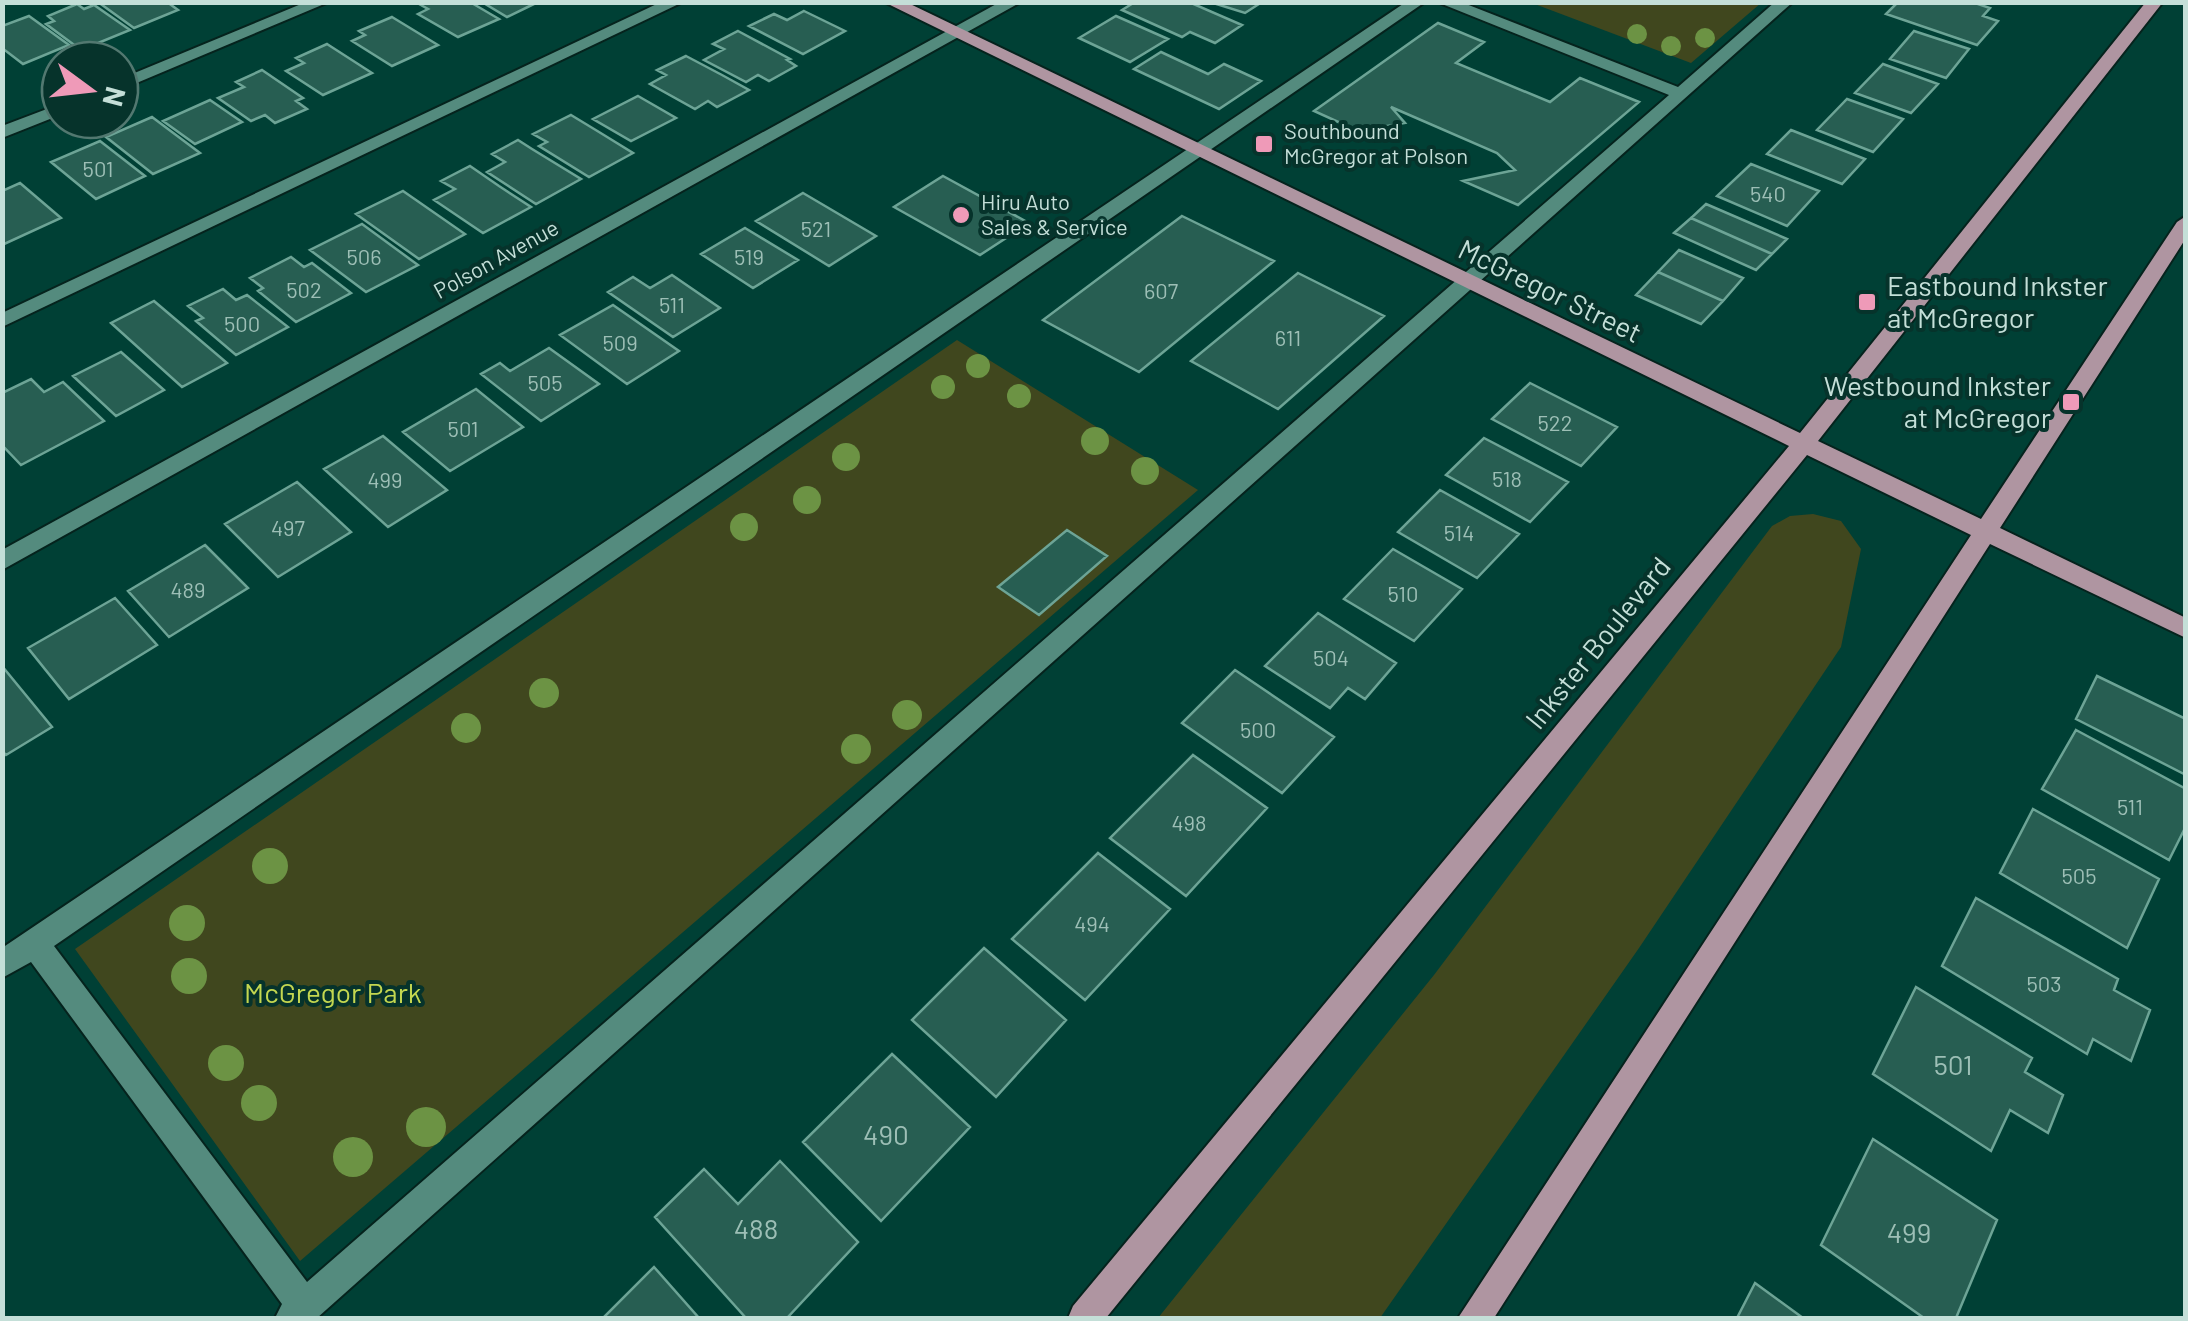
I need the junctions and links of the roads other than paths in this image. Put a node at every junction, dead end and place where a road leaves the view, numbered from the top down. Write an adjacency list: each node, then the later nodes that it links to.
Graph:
1 (321, 2): 10 (street)
2 (675, 2): 17 (street)
3 (892, 2): 9 (main road, McGregor Street)
4 (1013, 2): 9 (street, Polson Avenue)
5 (1418, 2): 14 (street)
6 (1445, 2): 11 (street)
7 (1785, 2): 11 (street)
8 (2155, 2): 18 (main road, Inkster Boulevard)
9 (955, 34): 14 (main road, McGregor Street); 20 (street, Polson Avenue)
10 (140, 77)
11 (1680, 93): 16 (street)
12 (40, 118): 13 (street)
13 (2, 133)
14 (1200, 154): 16 (main road, McGregor Street); 22 (street)
15 (2186, 222): 19 (main road)
16 (1468, 282): 18 (main road, McGregor Street); 24 (street)
17 (2, 321)
18 (1804, 443): 19 (main road, McGregor Street); 25 (main road, Inkster Boulevard)
19 (1984, 530): 21 (main road, McGregor Street); 26 (main road)
20 (2, 560)
21 (2186, 628)
22 (35, 943): 23 (street); 24 (street)
23 (2, 966)
24 (298, 1312)
25 (1085, 1318)
26 (1474, 1318)

